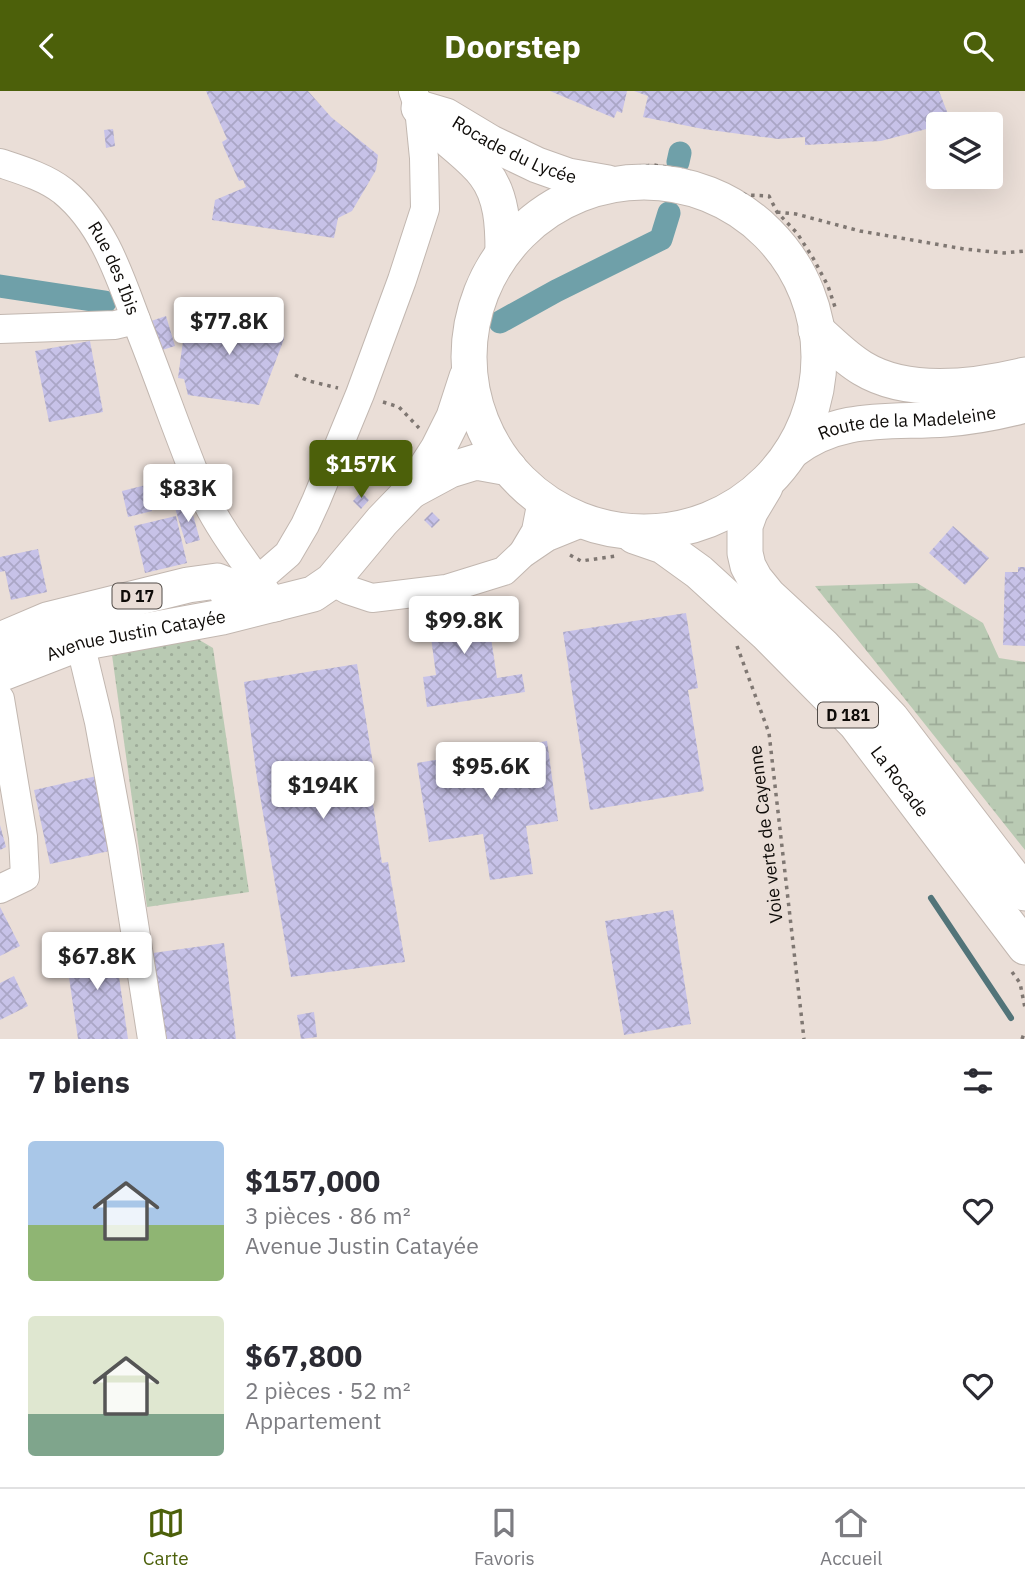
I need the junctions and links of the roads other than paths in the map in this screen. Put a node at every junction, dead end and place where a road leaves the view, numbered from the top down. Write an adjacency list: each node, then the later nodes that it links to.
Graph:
1 (411, 96): 3 (main road, Rocade du Lycée); 4 (main road, Rocade du Lycée); 20 (street)
2 (0, 163): 5 (street, Rue des Ibis)
3 (617, 176): 4 (main road); 6 (main road)
4 (503, 252): 9 (main road)
5 (136, 320): 7 (street); 20 (street, Rue des Ibis)
6 (826, 320): 8 (main road, Route de la Madeleine); 11 (main road)
7 (0, 329)
8 (1025, 375)
9 (467, 377): 12 (main road); 14 (main road, Avenue Justin Catayée / D 17)
10 (1025, 405): 11 (main road, Route de la Madeleine)
11 (792, 451): 13 (main road)
12 (509, 468): 14 (main road, Avenue Justin Catayée / D 17); 15 (main road)
13 (771, 478): 17 (main road); 27 (main road, La Rocade / D 181)
14 (411, 491): 19 (main road, Avenue Justin Catayée / D 17)
15 (542, 500): 16 (main road); 18 (street)
16 (583, 522): 17 (main road); 18 (street)
17 (623, 544): 28 (main road, La Rocade / D 181)
18 (522, 554): 19 (street)
19 (332, 581): 20 (main road, Avenue Justin Catayée / D 17)
20 (258, 591): 21 (main road, Avenue Justin Catayée / D 17); 22 (main road, Avenue Justin Catayée / D 17); 23 (street)
21 (0, 640)
22 (80, 643): 24 (main road, Avenue Justin Catayée / D 17); 29 (street)
23 (0, 658)
24 (0, 674)
25 (0, 699): 26 (street)
26 (0, 889)
27 (1025, 893)
28 (1024, 948)
29 (152, 1039)

